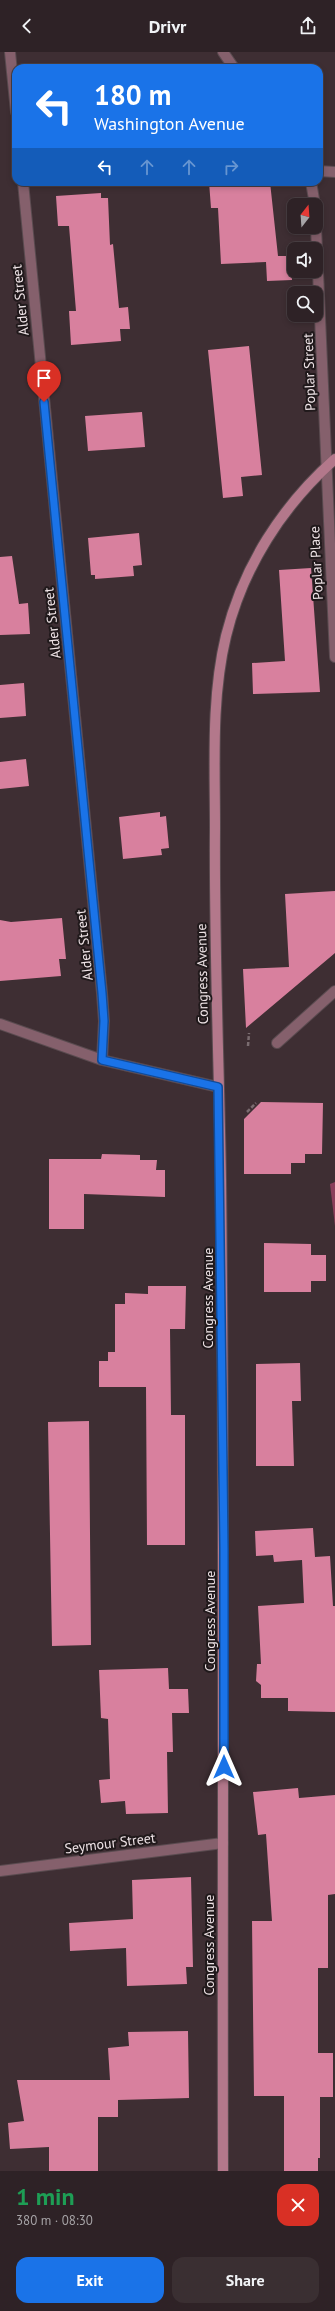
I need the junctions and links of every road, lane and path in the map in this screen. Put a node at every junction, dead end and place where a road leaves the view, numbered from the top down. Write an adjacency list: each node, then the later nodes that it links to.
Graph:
1 (10, 52): 4 (street)
2 (223, 52): 3 (street)
3 (231, 64)
4 (12, 72)
5 (323, 171): 6 (street)
6 (335, 172)
7 (23, 186): 19 (street, Alder Street)
8 (311, 186): 9 (street)
9 (313, 198)
10 (316, 234): 12 (street, Poplar Street)
11 (335, 459): 12 (street, Congress Avenue)
12 (326, 467): 13 (street, Poplar Place); 20 (street, Congress Avenue)
13 (335, 657)
14 (335, 991): 17 (street)
15 (0, 1024): 19 (street)
16 (249, 1033): 18 (path)
17 (277, 1043)
18 (248, 1046)
19 (102, 1060): 20 (street)
20 (218, 1087): 23 (street, Congress Avenue)
21 (256, 1103): 22 (path)
22 (247, 1112)
23 (224, 1843): 24 (street, Seymour Street); 25 (street, Congress Avenue)
24 (0, 1871)
25 (223, 2171)

